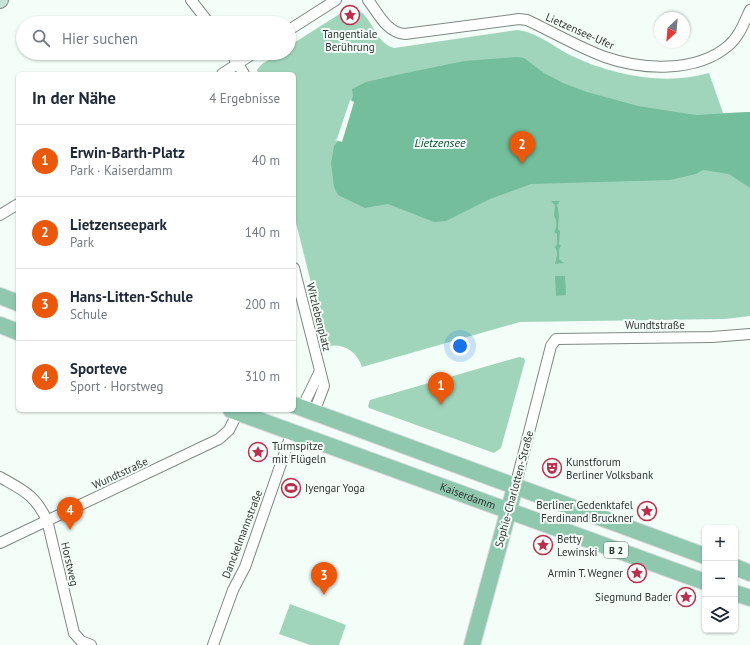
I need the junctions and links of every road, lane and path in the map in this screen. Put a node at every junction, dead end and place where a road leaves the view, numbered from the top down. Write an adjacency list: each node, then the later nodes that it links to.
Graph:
1 (192, 0): 5 (street)
2 (336, 0): 6 (street)
3 (368, 0): 4 (street, Lietzensee-Ufer)
4 (750, 10)
5 (203, 16)
6 (296, 26)
7 (237, 60): 9 (street)
8 (244, 60): 9 (street)
9 (239, 63): 10 (street); 11 (street)
10 (225, 72)
11 (243, 72)
12 (16, 205): 13 (street)
13 (0, 215)
14 (296, 276): 21 (street, Witzlebenplatz)
15 (0, 296): 16 (main road)
16 (16, 302)
17 (0, 325): 18 (main road)
18 (16, 331)
19 (750, 334): 20 (street, Wundtstraße)
20 (560, 338): 27 (street, Sophie-Charlotten-Straße)
21 (303, 408): 25 (main road, B 2)
22 (234, 412): 30 (street, Wundtstraße)
23 (237, 412): 24 (main road, Kaiserdamm / B 2)
24 (292, 432): 28 (main road, Kaiserdamm / B 2); 39 (street, Danckelmannstraße)
25 (488, 476): 27 (main road, B 2); 28 (main road)
26 (0, 477): 30 (street, Horstweg)
27 (515, 487): 29 (main road, Sophie-Charlotten-Straße); 32 (main road, B 2)
28 (479, 501): 29 (main road, Kaiserdamm / B 2)
29 (508, 512): 35 (main road, Kaiserdamm / B 2); 40 (main road, Sophie-Charlotten-Straße)
30 (47, 520): 31 (street, Wundtstraße); 38 (street, Horstweg)
31 (0, 543)
32 (702, 555)
33 (738, 568): 34 (main road)
34 (750, 573)
35 (702, 581)
36 (738, 594): 37 (main road)
37 (750, 598)
38 (91, 645)
39 (214, 645)
40 (472, 645)

